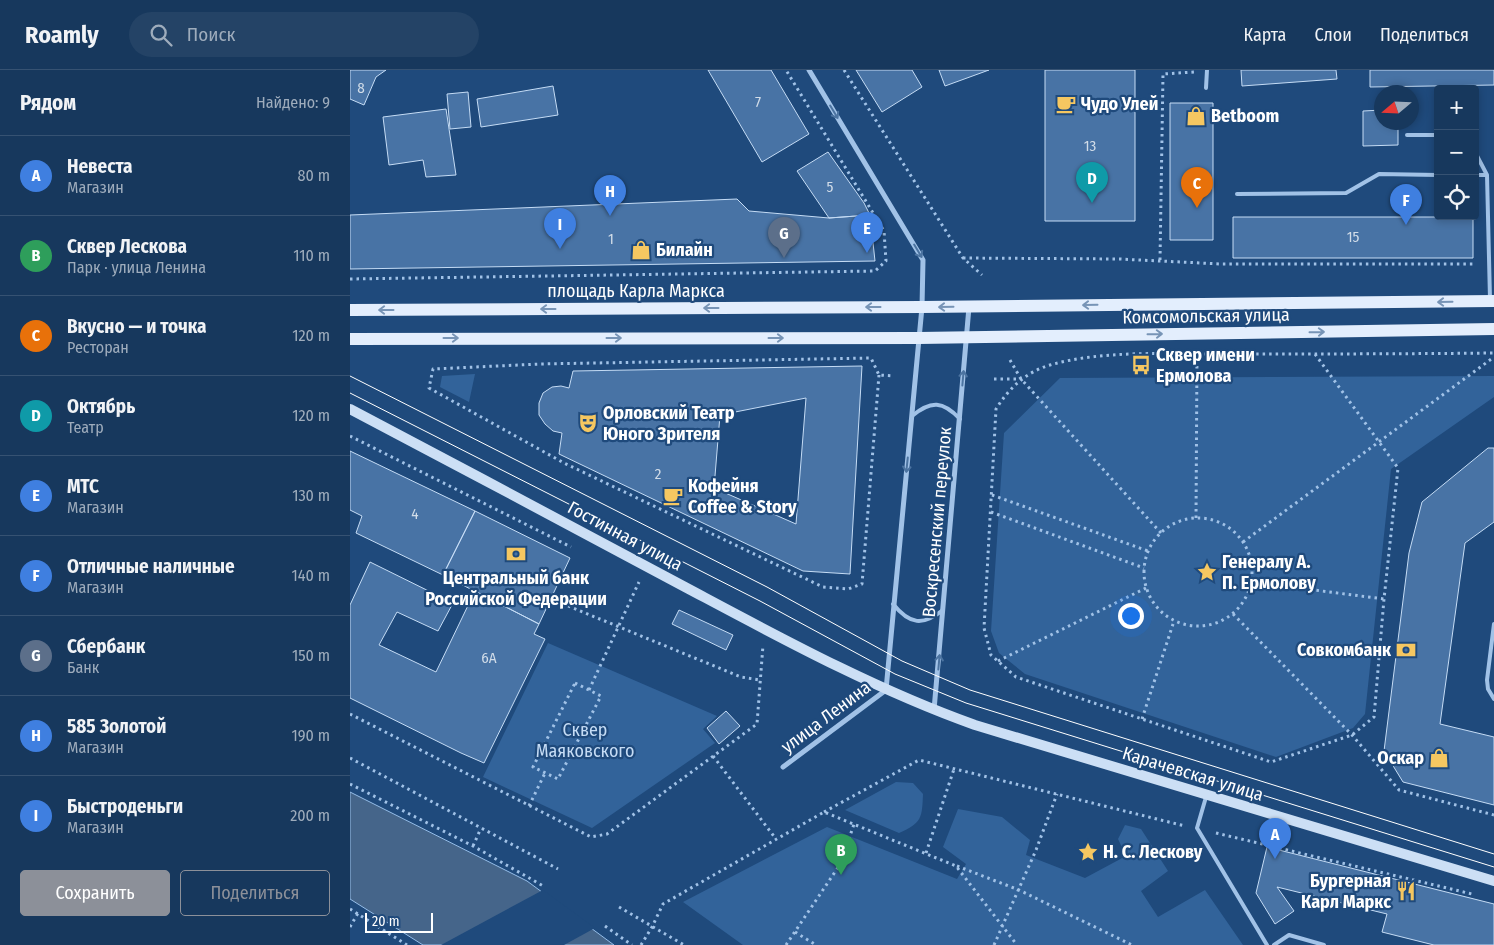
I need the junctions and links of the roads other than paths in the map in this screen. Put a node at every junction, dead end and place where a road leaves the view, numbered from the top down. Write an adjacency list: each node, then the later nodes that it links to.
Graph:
1 (810, 70): 13 (street, one-way to 13)
2 (1207, 70): 3 (lane)
3 (1206, 88)
4 (1407, 135): 5 (lane)
5 (1434, 135)
6 (1479, 160): 9 (lane)
7 (1434, 175): 10 (lane)
8 (1479, 175): 9 (lane)
9 (1487, 175): 11 (lane)
10 (1237, 194)
11 (1492, 301): 12 (main road, Комсомольская улица, one-way to 12)
12 (969, 306): 13 (main road, Комсомольская улица, one-way to 13); 16 (street, Воскресенский переулок)
13 (922, 307): 14 (main road, площадь Карла Маркса, one-way to 14); 17 (street, Воскресенский переулок)
14 (350, 310)
15 (1494, 329): 16 (main road, Комсомольская улица, one-way to 15)
16 (967, 337): 17 (main road, Комсомольская улица); 21 (street, Воскресенский переулок, one-way to 16)
17 (919, 338): 18 (main road, one-way to 17); 20 (street, Воскресенский переулок)
18 (350, 339)
19 (350, 409): 25 (street, Гостинная улица)
20 (912, 416): 21 (lane); 22 (street, Воскресенский переулок, one-way to 22)
21 (960, 419): 23 (street, Воскресенский переулок)
22 (894, 604): 23 (lane); 25 (street, Воскресенский переулок)
23 (944, 609): 27 (street, Воскресенский переулок, one-way to 23)
24 (1494, 624): 26 (lane)
25 (886, 690): 27 (street, Карачевская улица); 28 (street, улица Ленина)
26 (1494, 699)
27 (934, 710): 29 (street, Карачевская улица)
28 (783, 767)
29 (1207, 795): 30 (street, Карачевская улица); 31 (lane)
30 (1494, 881)
31 (1267, 945)
32 (1274, 945): 33 (lane)
33 (1324, 945)

